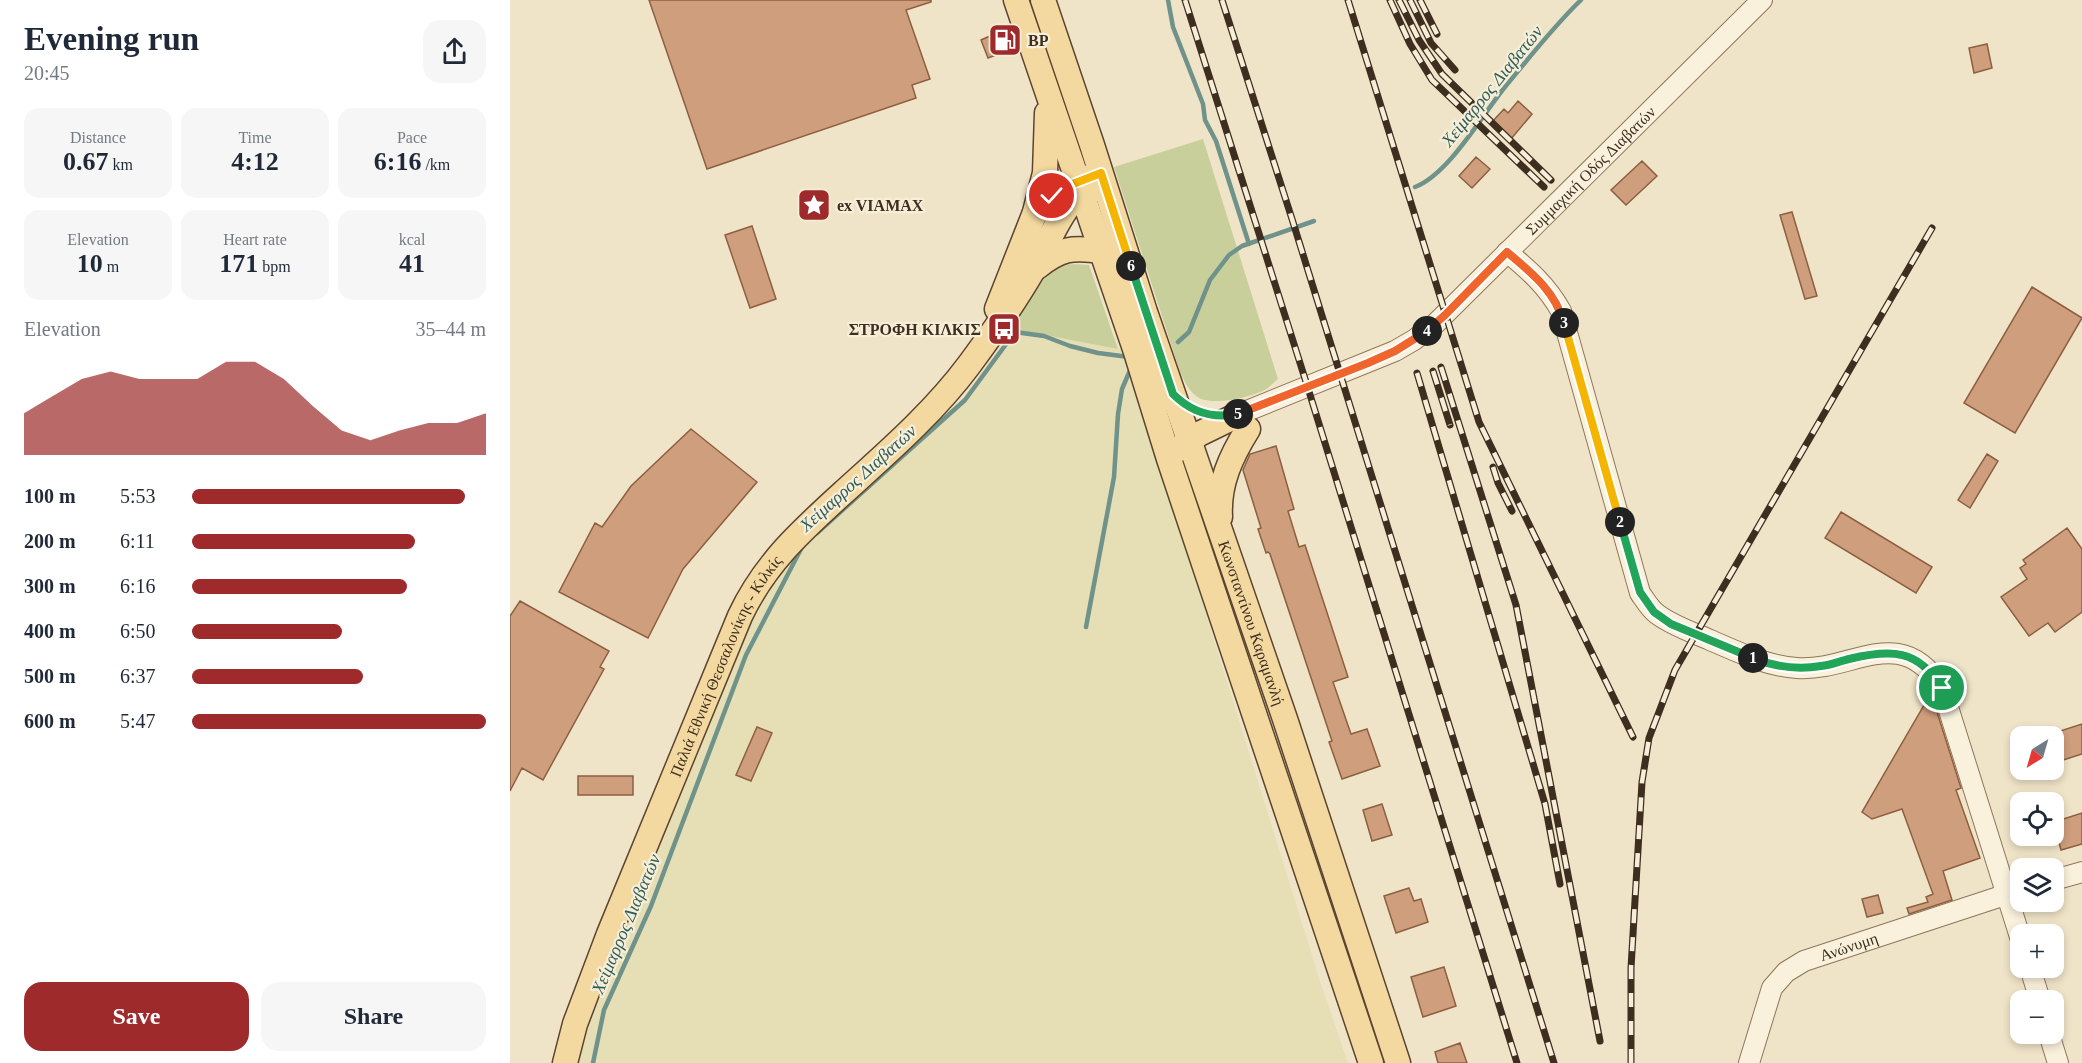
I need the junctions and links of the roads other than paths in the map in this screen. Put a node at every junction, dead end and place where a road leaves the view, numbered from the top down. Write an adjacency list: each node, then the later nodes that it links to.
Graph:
1 (1016, 0): 4 (main road, Κωνσταντίνου Καραμανλή)
2 (1043, 0): 5 (main road, Κωνσταντίνου Καραμανλή)
3 (1762, 0): 9 (street, Συμμαχική Οδός Διαβατών)
4 (1046, 87): 6 (main road, Κωνσταντίνου Καραμανλή); 7 (main road)
5 (1103, 179): 6 (main road, Παλιά Εθνική Θεσσαλονίκης - Κιλκίς); 12 (main road, Κωνσταντίνου Καραμανλή)
6 (1080, 187): 7 (main road, Παλιά Εθνική Θεσσαλονίκης - Κιλκίς); 8 (main road, Κωνσταντίνου Καραμανλή); 10 (main road, Παλιά Εθνική Θεσσαλονίκης - Κιλκίς)
7 (1034, 215): 11 (main road, Παλιά Εθνική Θεσσαλονίκης - Κιλκίς)
8 (1102, 251): 10 (main road); 15 (main road, Κωνσταντίνου Καραμανλή)
9 (1507, 252): 13 (street, Συμμαχική Οδός Διαβατών); 19 (street)
10 (1033, 270): 11 (main road, Παλιά Εθνική Θεσσαλονίκης - Κιλκίς)
11 (990, 335): 22 (main road, Παλιά Εθνική Θεσσαλονίκης - Κιλκίς)
12 (1173, 394): 13 (main road); 14 (main road, Κωνσταντίνου Καραμανλή)
13 (1245, 421): 14 (main road); 16 (main road)
14 (1192, 451): 15 (main road); 16 (main road, Κωνσταντίνου Καραμανλή)
15 (1169, 459): 23 (main road, Κωνσταντίνου Καραμανλή)
16 (1220, 531): 24 (main road, Κωνσταντίνου Καραμανλή)
17 (2082, 872): 18 (street)
18 (2064, 877)
19 (2010, 881)
20 (2010, 893): 25 (street, Ανώνυμη)
21 (2052, 1044): 26 (street)
22 (565, 1063)
23 (1371, 1063)
24 (1398, 1063)
25 (1749, 1063)
26 (2058, 1063)

